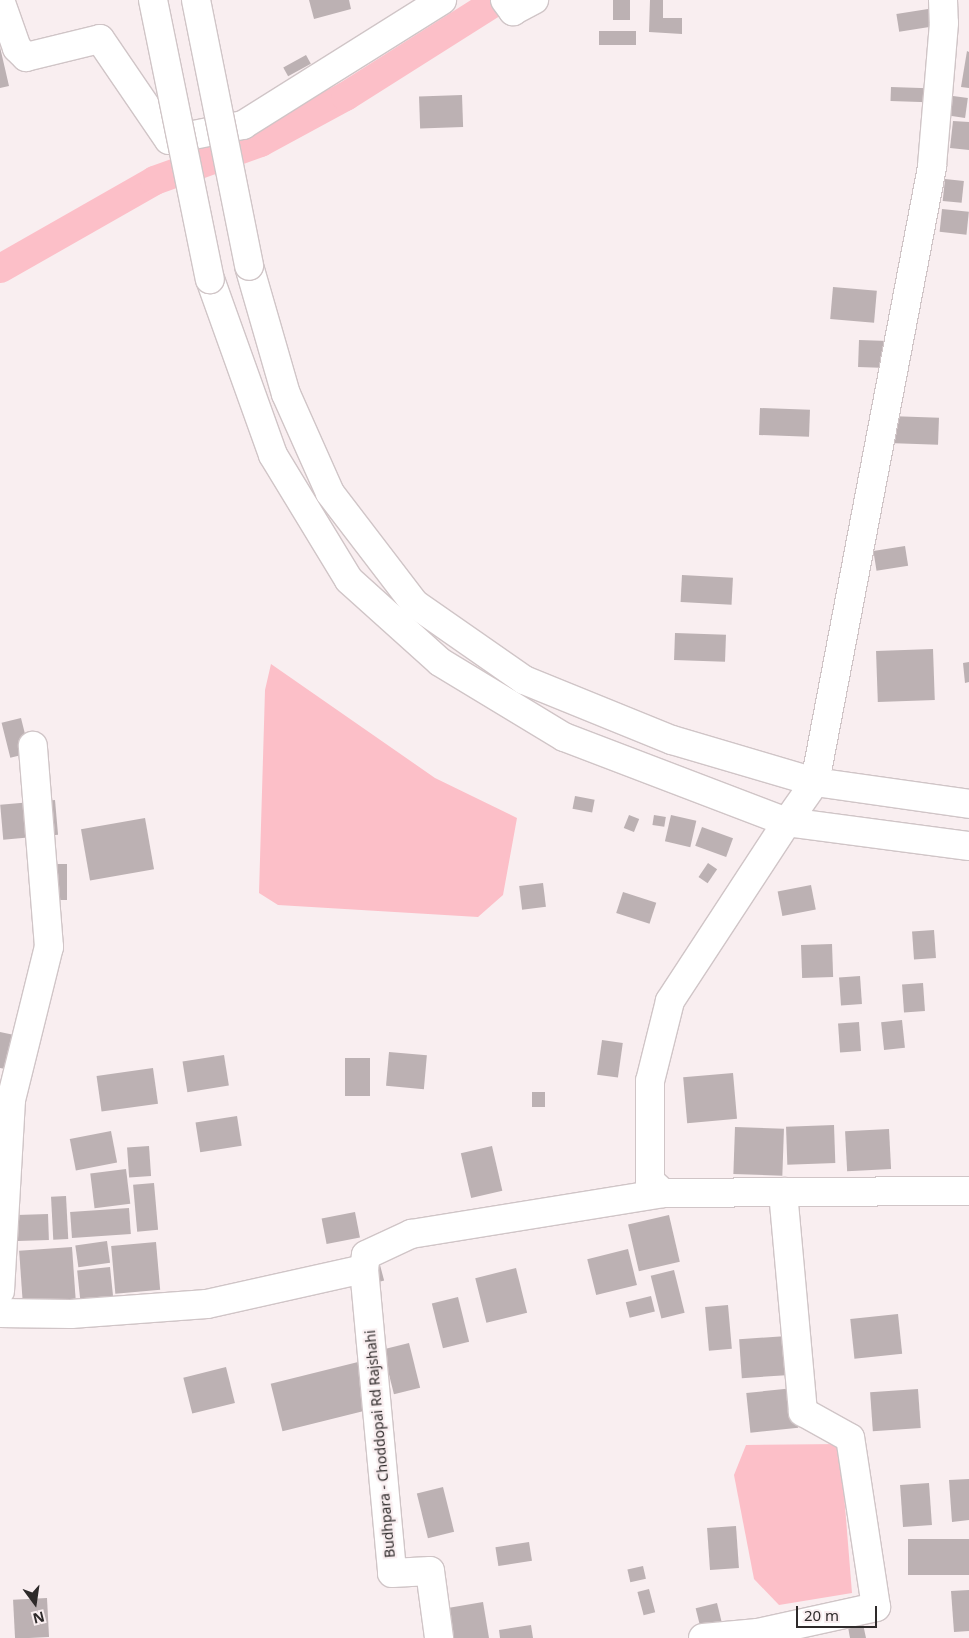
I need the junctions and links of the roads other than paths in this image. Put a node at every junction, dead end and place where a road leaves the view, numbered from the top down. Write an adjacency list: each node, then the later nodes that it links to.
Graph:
1 (0, 0): 4 (street)
2 (153, 0): 9 (street, bridge)
3 (196, 0): 7 (street, bridge)
4 (442, 0)
5 (943, 0): 7 (street)
6 (33, 746): 15 (street)
7 (816, 782): 8 (street); 9 (street)
8 (969, 804)
9 (787, 822): 10 (street); 13 (street)
10 (969, 846)
11 (969, 1191): 12 (street)
12 (783, 1192): 13 (street); 18 (street)
13 (663, 1193): 14 (street)
14 (364, 1269): 16 (street); 17 (street, Budhpara - Choddopai Rd Rajshahi)
15 (0, 1291)
16 (0, 1313)
17 (438, 1638)
18 (703, 1638)

